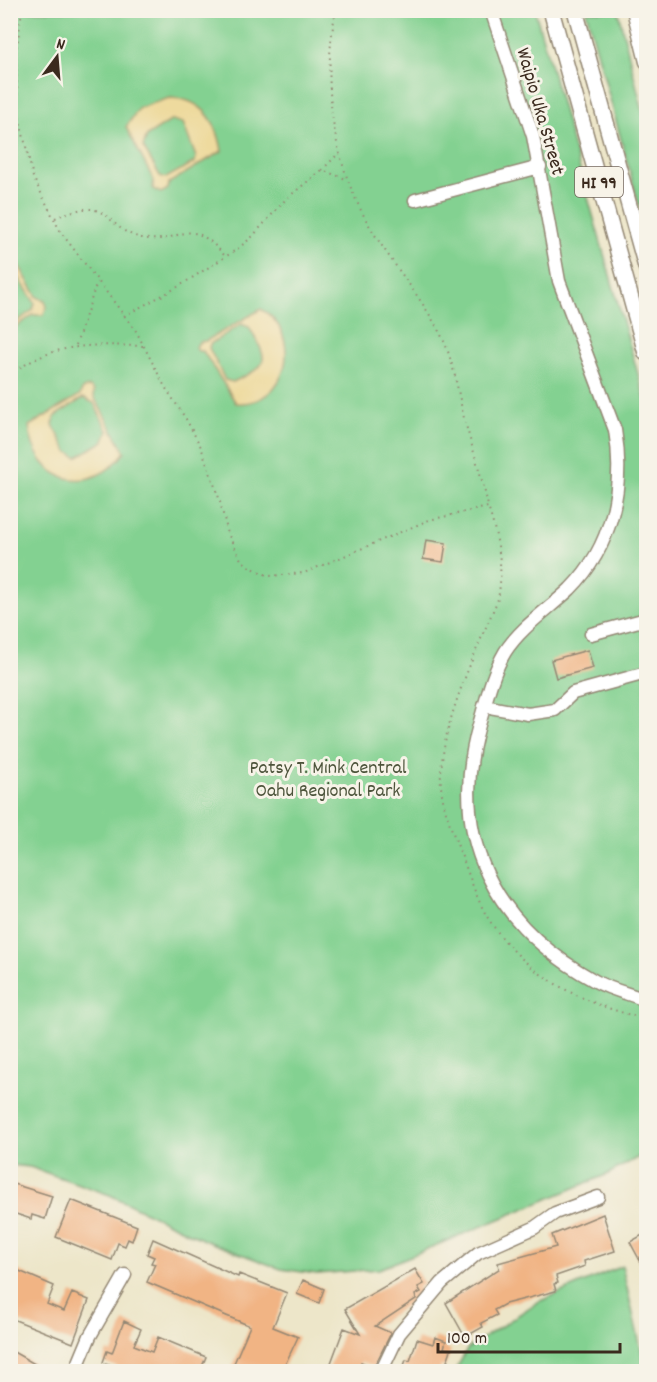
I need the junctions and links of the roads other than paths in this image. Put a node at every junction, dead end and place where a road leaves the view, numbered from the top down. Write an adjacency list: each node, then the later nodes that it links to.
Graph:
1 (491, 10): 6 (street, Waipio Uka Street)
2 (551, 10): 9 (main road, HI 99)
3 (575, 10): 8 (main road, HI 99)
4 (633, 10): 5 (street)
5 (646, 62)
6 (540, 167): 7 (street); 13 (street, Waipio Uka Street)
7 (415, 200)
8 (646, 267)
9 (646, 353)
10 (646, 619): 11 (street)
11 (591, 634)
12 (646, 673): 13 (street)
13 (484, 705): 14 (street, Waipio Uka Street)
14 (626, 993): 15 (street, Waipio Uka Street); 16 (street, Waipio Uka Street)
15 (646, 993)
16 (646, 1000)
17 (598, 1197): 20 (street)
18 (124, 1275): 19 (street)
19 (75, 1371)
20 (381, 1371)

